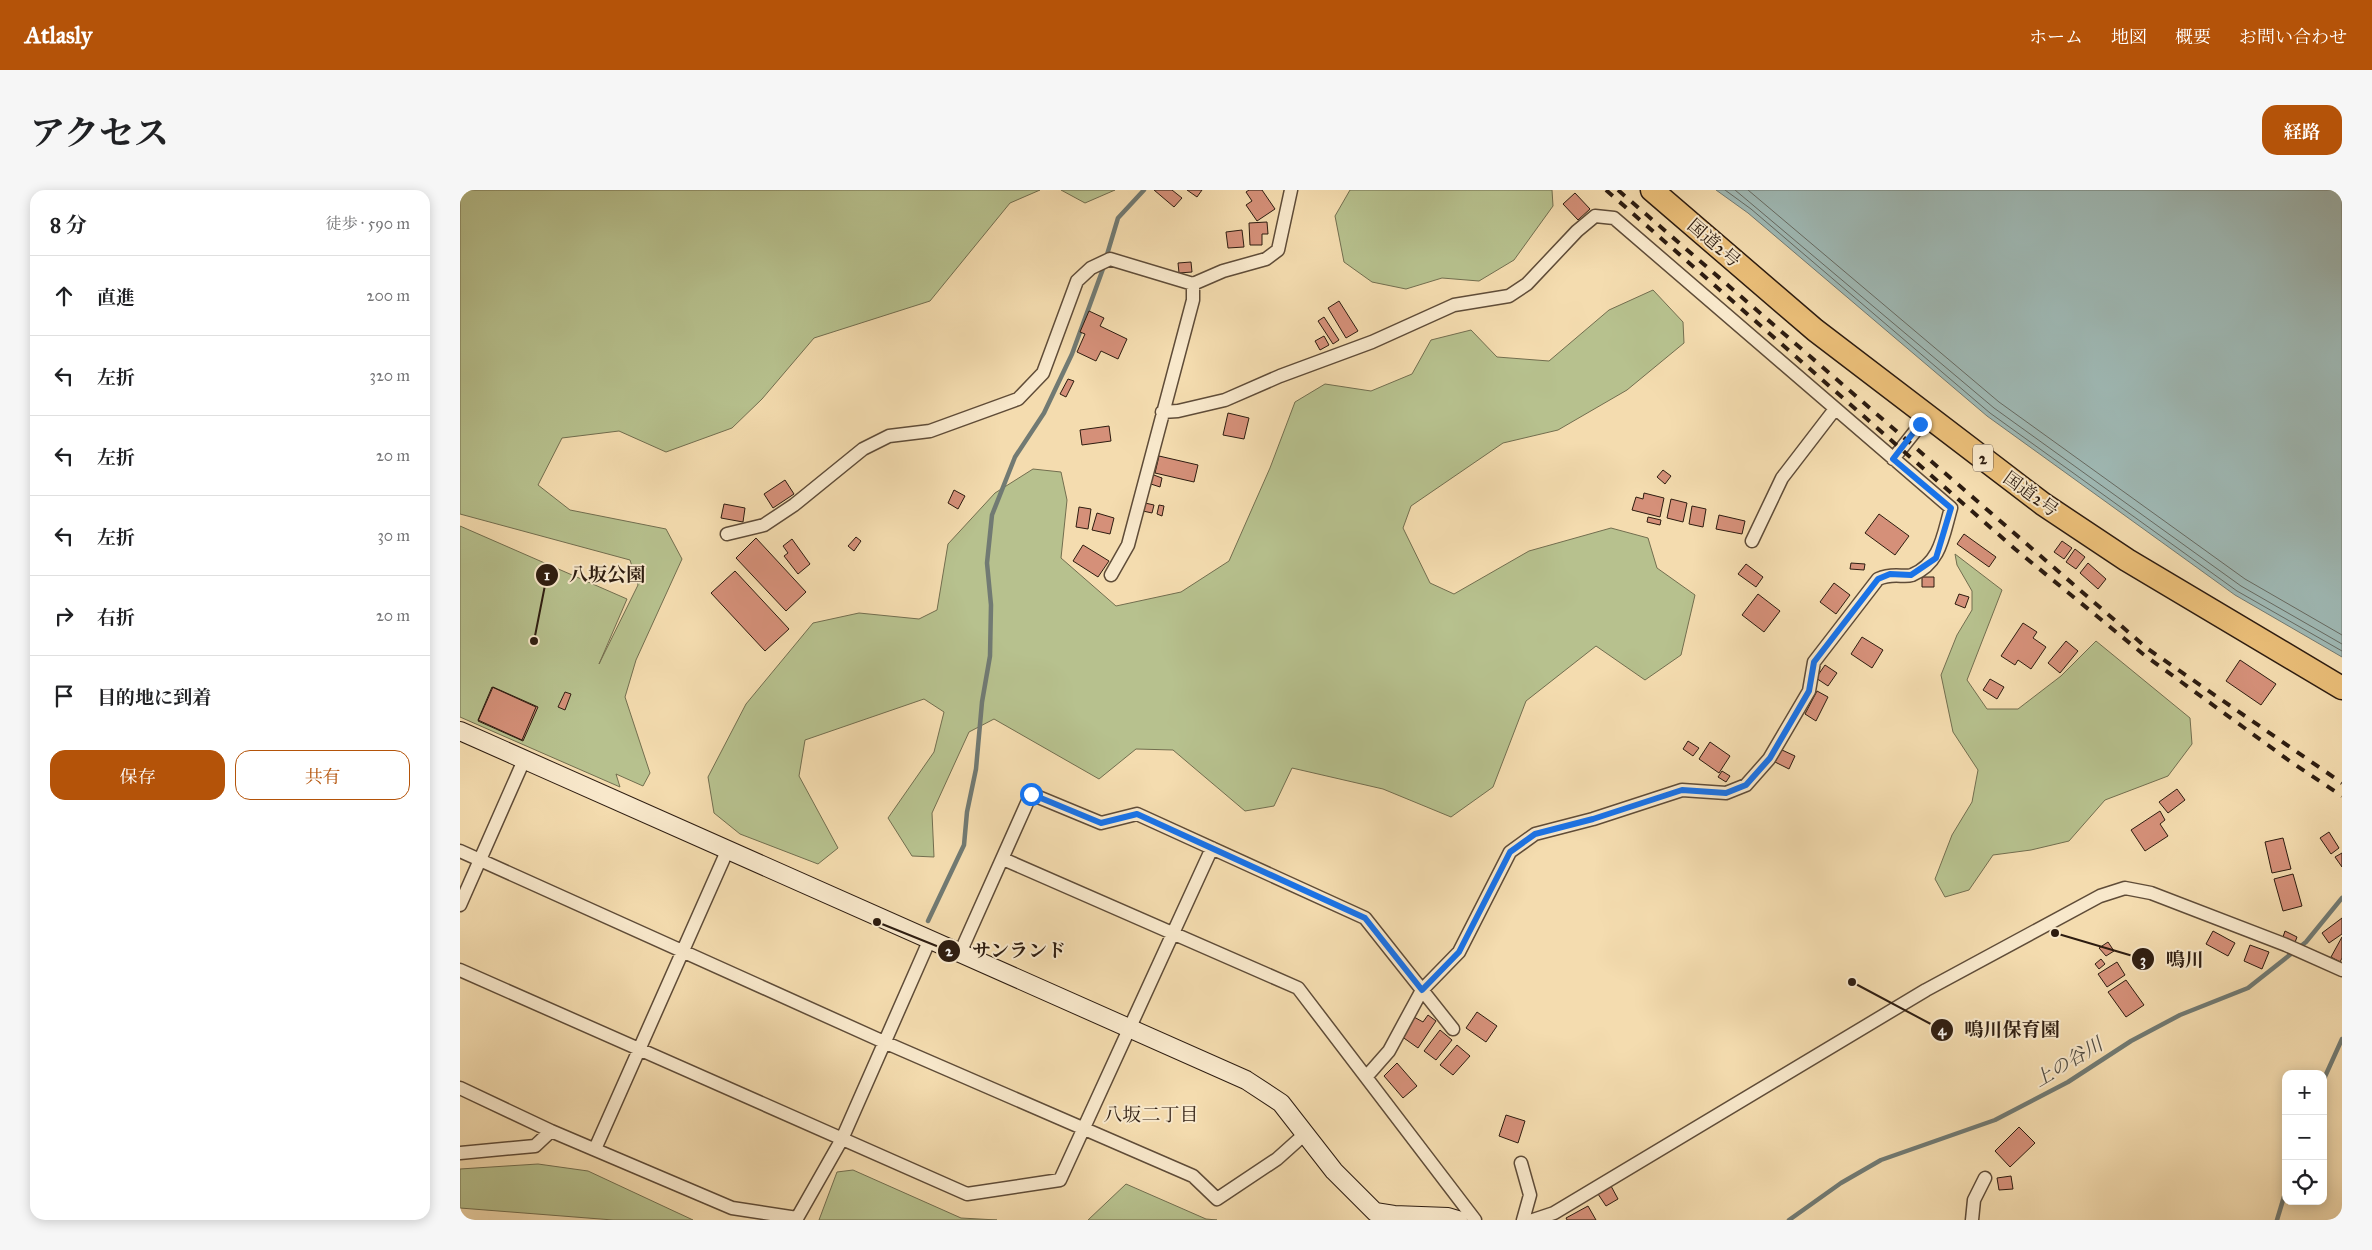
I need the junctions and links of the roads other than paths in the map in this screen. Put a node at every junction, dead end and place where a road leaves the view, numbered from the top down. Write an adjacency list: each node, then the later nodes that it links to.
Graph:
1 (1291, 190): 3 (street)
2 (1652, 190): 6 (highway, 国道2号 / 2)
3 (1193, 284): 5 (street); 8 (street)
4 (1835, 409): 5 (street); 7 (street); 9 (street)
5 (1162, 412): 10 (street)
6 (1928, 415): 7 (street); 11 (highway, 国道2号 / 2)
7 (1893, 459): 26 (street)
8 (727, 534)
9 (1752, 541)
10 (1111, 575)
11 (2342, 688)
12 (460, 731): 13 (street)
13 (524, 760): 15 (street); 17 (street)
14 (1212, 848): 18 (street); 20 (street); 26 (street)
15 (728, 849): 21 (street); 22 (street)
16 (460, 851): 17 (street)
17 (480, 859): 19 (street); 22 (street)
18 (1003, 859): 20 (street); 23 (street)
19 (460, 906)
20 (1176, 933): 27 (street); 31 (street)
21 (930, 939): 23 (street); 29 (street)
22 (684, 952): 29 (street); 30 (street)
23 (960, 953): 27 (street)
24 (460, 970): 30 (street)
25 (2342, 970): 45 (street)
26 (1422, 990): 28 (street); 31 (street)
27 (1130, 1029): 33 (street); 35 (street)
28 (1453, 1029)
29 (884, 1042): 33 (street); 36 (street)
30 (639, 1048): 36 (street); 37 (street)
31 (1367, 1076): 43 (street)
32 (460, 1088): 34 (street)
33 (1086, 1129): 35 (street); 36 (street)
34 (551, 1131): 37 (street); 38 (street)
35 (1306, 1133): 42 (street)
36 (842, 1139): 41 (street)
37 (595, 1149): 41 (street)
38 (460, 1153)
39 (1521, 1163): 44 (street)
40 (1985, 1178): 46 (street)
41 (797, 1219)
42 (1458, 1220)
43 (1475, 1220)
44 (1523, 1220)
45 (1533, 1220)
46 (1972, 1220)

